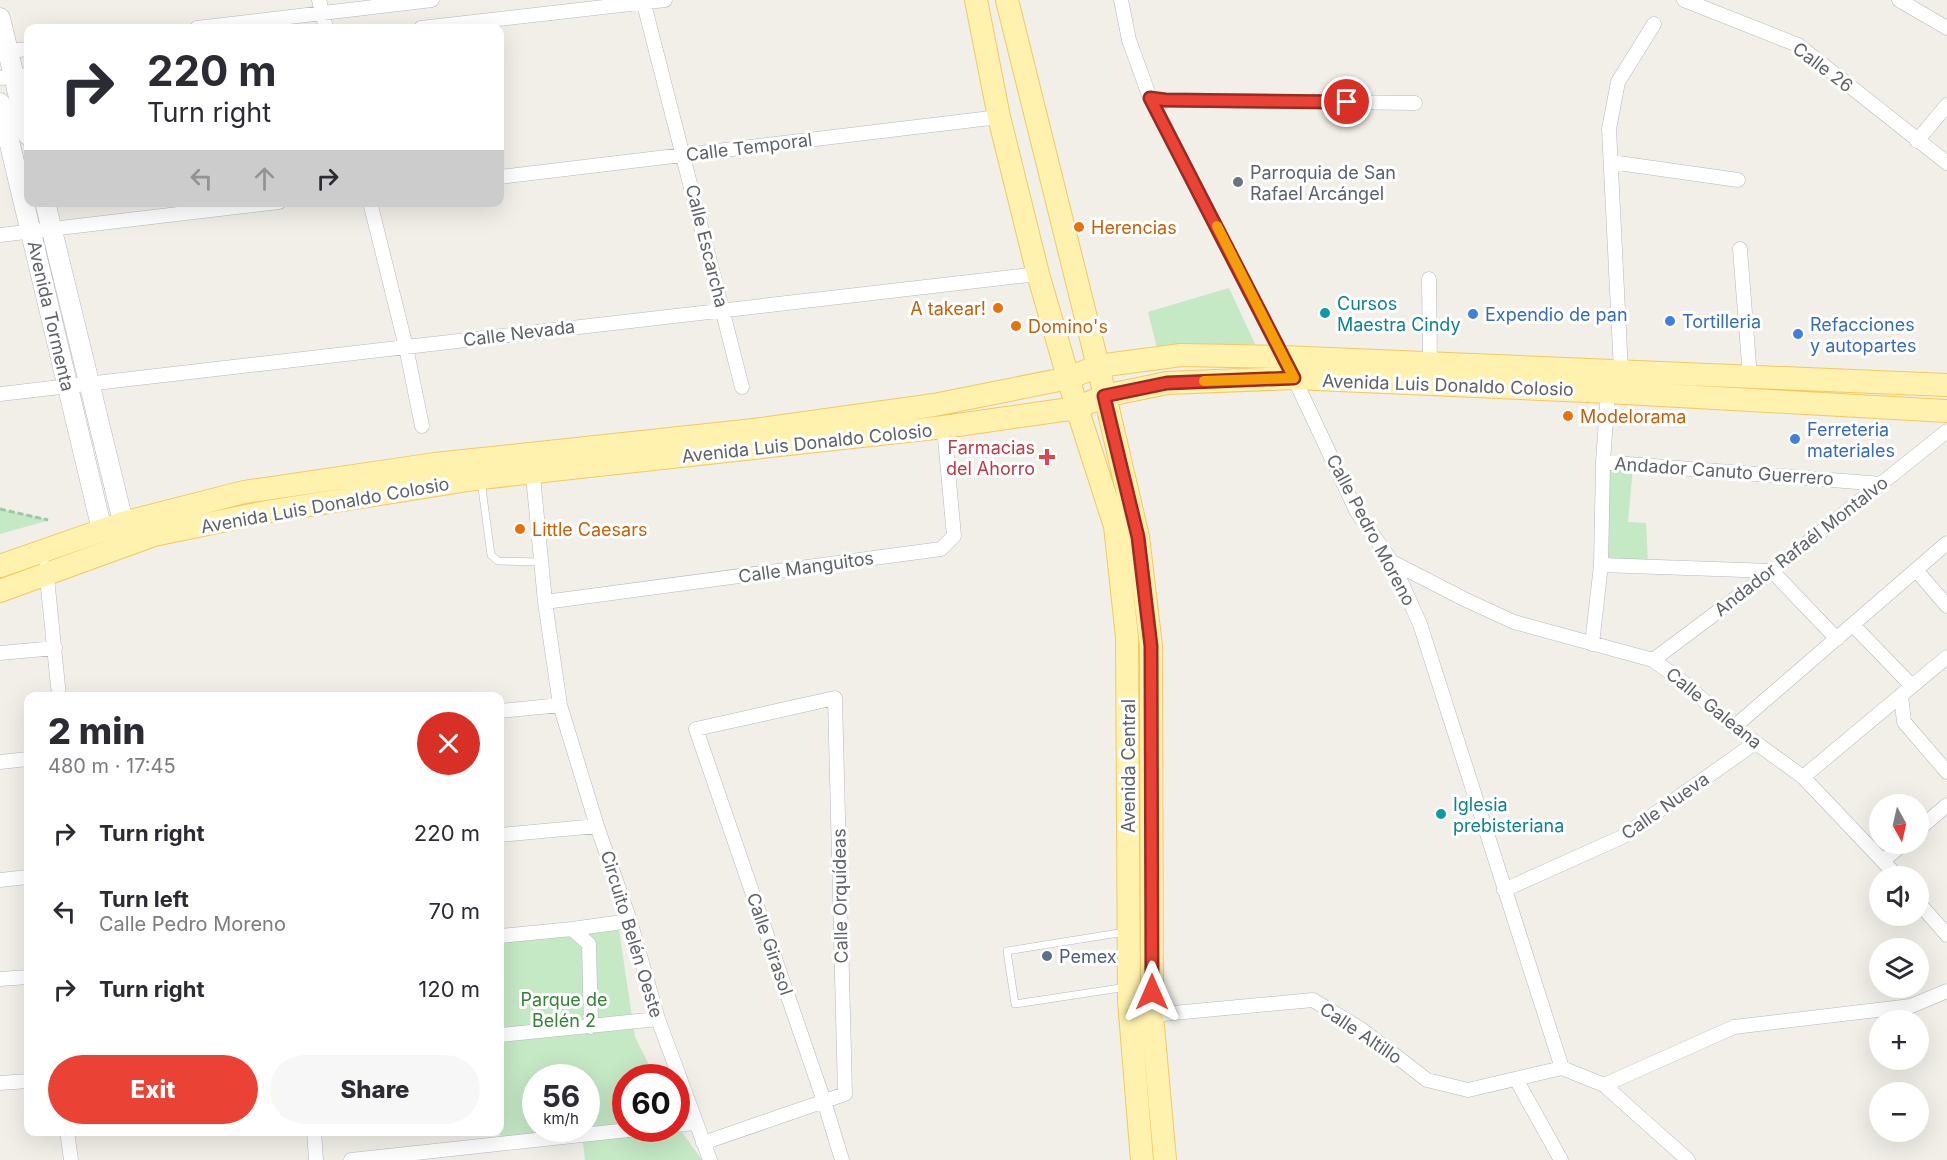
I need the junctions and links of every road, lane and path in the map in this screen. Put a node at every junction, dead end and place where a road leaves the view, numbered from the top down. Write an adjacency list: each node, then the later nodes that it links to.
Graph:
1 (432, 0): 9 (street)
2 (665, 0): 8 (street)
3 (976, 0): 23 (main road, Avenida Central)
4 (1006, 0): 46 (main road, Avenida Central)
5 (1121, 0): 19 (street, Calle Pedro Moreno)
6 (1684, 0): 25 (street, Calle 26)
7 (1899, 0): 15 (street)
8 (644, 1): 13 (street); 26 (street, Calle Escarcha)
9 (321, 7): 11 (street); 12 (street)
10 (0, 18): 17 (street)
11 (221, 24)
12 (325, 24)
13 (454, 24)
14 (1654, 24): 27 (street)
15 (1947, 28)
16 (24, 50): 17 (street)
17 (4, 52): 18 (street)
18 (14, 76): 24 (street)
19 (1150, 98): 21 (street); 44 (street, Calle Pedro Moreno)
20 (0, 103): 31 (street, Avenida Tormenta)
21 (1415, 103)
22 (1947, 105): 25 (street)
23 (999, 117): 26 (street, Calle Temporal); 40 (main road, Avenida Central)
24 (24, 118)
25 (1917, 141): 28 (street, Calle 26)
26 (683, 155): 29 (street, Calle Temporal); 42 (street, Calle Escarcha)
27 (1611, 162): 30 (street); 47 (street)
28 (1947, 163)
29 (504, 177)
30 (1738, 180)
31 (24, 202)
32 (25, 207): 37 (street, Avenida Tormenta)
33 (46, 207): 36 (street, Avenida Tormenta)
34 (237, 207): 36 (street)
35 (371, 207): 43 (street)
36 (51, 229): 37 (street); 52 (street, Avenida Tormenta)
37 (31, 231): 38 (street); 54 (street, Avenida Tormenta)
38 (0, 235)
39 (1740, 249): 48 (street)
40 (1038, 274): 42 (street, Calle Nevada); 49 (main road, Avenida Central)
41 (1429, 279): 45 (street)
42 (723, 310): 43 (street, Calle Nevada); 55 (street, Calle Escarcha)
43 (406, 346): 52 (street, Calle Nevada); 62 (street)
44 (1282, 357): 45 (main road); 46 (main road); 50 (street, Calle Pedro Moreno)
45 (1430, 363): 47 (main road)
46 (1098, 366): 49 (main road); 58 (main road, Avenida Central)
47 (1621, 371): 48 (main road)
48 (1749, 377): 51 (main road)
49 (1069, 378): 60 (main road, Avenida Central); 66 (main road)
50 (1294, 378): 56 (main road, Avenida Luis Donaldo Colosio); 58 (main road, Avenida Luis Donaldo Colosio); 75 (street, Calle Pedro Moreno)
51 (1788, 379): 53 (main road); 59 (street)
52 (89, 384): 54 (street, Calle Nevada); 71 (street, Avenida Tormenta)
53 (1947, 385)
54 (68, 386): 57 (street, Calle Nevada); 71 (street, Avenida Tormenta)
55 (742, 387)
56 (1608, 392): 59 (main road, Avenida Luis Donaldo Colosio); 65 (street)
57 (0, 394)
58 (1104, 396): 60 (main road, Avenida Luis Donaldo Colosio); 122 (main road, Avenida Central)
59 (1788, 402): 61 (main road, Avenida Luis Donaldo Colosio)
60 (1077, 408): 63 (main road, Avenida Luis Donaldo Colosio); 115 (main road, Avenida Central)
61 (1947, 411)
62 (422, 426)
63 (944, 427): 66 (main road, Avenida Luis Donaldo Colosio); 82 (street, Calle Manguitos)
64 (1946, 434): 68 (street, Andador Rafaél Montalvo)
65 (1603, 462): 68 (street, Andador Canuto Guerrero); 76 (street)
66 (532, 463): 67 (main road, Avenida Luis Donaldo Colosio); 71 (main road); 74 (street, Circuito Belén Oeste)
67 (481, 478): 71 (main road, Avenida Luis Donaldo Colosio); 74 (lane)
68 (1882, 484): 79 (street, Andador Rafaél Montalvo)
69 (0, 509): 70 (path)
70 (48, 520)
71 (118, 532): 73 (main road); 80 (main road, Avenida Luis Donaldo Colosio)
72 (1947, 543): 78 (street)
73 (41, 552): 77 (main road); 80 (street)
74 (541, 562): 82 (street, Circuito Belén Oeste)
75 (1392, 562): 86 (street, Calle Galeana); 111 (street, Calle Pedro Moreno)
76 (1601, 565): 79 (street); 86 (street)
77 (0, 566)
78 (1916, 570): 83 (street); 84 (street)
79 (1772, 571): 85 (street); 90 (street, Andador Rafaél Montalvo)
80 (48, 574): 81 (main road, Avenida Luis Donaldo Colosio); 87 (street)
81 (0, 591)
82 (544, 602): 94 (street, Circuito Belén Oeste)
83 (1947, 606)
84 (1853, 625): 85 (street); 91 (street)
85 (1837, 639): 96 (street)
86 (1592, 644): 90 (street, Calle Galeana)
87 (54, 648): 88 (street); 92 (street)
88 (0, 653)
89 (1947, 657): 91 (street)
90 (1653, 660): 96 (street, Calle Galeana)
91 (1907, 691): 100 (street); 101 (street)
92 (59, 692)
93 (835, 698): 131 (street, Calle Orquídeas); 131 (street, Calle Girasol)
94 (560, 705): 95 (street); 104 (street, Circuito Belén Oeste)
95 (504, 711)
96 (1734, 728): 97 (street, Calle Galeana)
97 (1755, 742): 101 (street, Calle Galeana); 111 (street, Calle Nueva)
98 (24, 759): 99 (street)
99 (0, 762)
100 (1947, 772)
101 (1803, 777): 107 (street, Calle Galeana)
102 (1947, 805): 103 (street)
103 (1929, 821)
104 (597, 825): 105 (street); 113 (street, Circuito Belén Oeste)
105 (504, 835)
106 (1891, 854): 107 (street)
107 (1883, 861): 108 (street, Calle Galeana)
108 (1888, 866)
109 (24, 877): 110 (street)
110 (0, 880)
111 (1504, 890): 126 (street, Calle Pedro Moreno)
112 (1929, 915): 116 (street)
113 (630, 921): 114 (street); 123 (street, Circuito Belén Oeste)
114 (572, 929): 117 (street); 124 (street)
115 (1129, 932): 120 (main road, Avenida Central); 120 (lane)
116 (1947, 935)
117 (504, 936)
118 (24, 977): 119 (street)
119 (0, 979)
120 (1129, 986): 144 (main road, Avenida Central)
121 (1947, 991): 130 (street)
122 (1152, 1015): 127 (street, Calle Altillo); 145 (main road, Avenida Central)
123 (658, 1019): 124 (street); 132 (street, Circuito Belén Oeste)
124 (591, 1027): 125 (street)
125 (504, 1035)
126 (1562, 1068): 127 (street, Calle Altillo); 130 (street)
127 (1516, 1079): 146 (street)
128 (24, 1081): 129 (street)
129 (0, 1083)
130 (1604, 1084): 147 (street)
131 (824, 1101): 137 (street); 143 (street, Calle Girasol)
132 (695, 1123): 133 (street); 137 (street, Circuito Belén Oeste)
133 (690, 1124)
134 (612, 1132): 138 (street)
135 (68, 1136): 139 (street)
136 (314, 1136): 140 (street)
137 (703, 1143): 142 (street, Circuito Belén Oeste)
138 (435, 1155): 141 (street)
139 (71, 1160)
140 (316, 1160)
141 (351, 1160)
142 (710, 1160)
143 (842, 1160)
144 (1142, 1160)
145 (1165, 1160)
146 (1561, 1160)
147 (1688, 1160)

